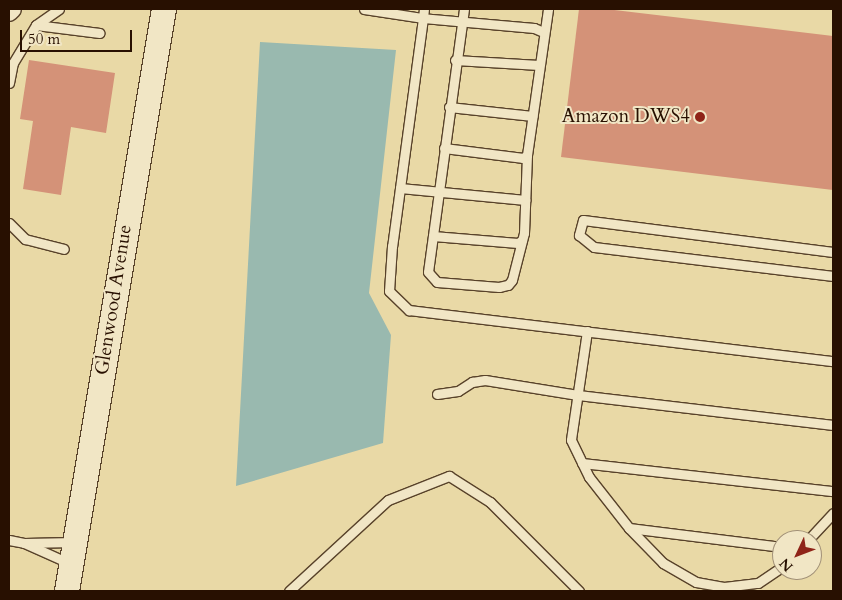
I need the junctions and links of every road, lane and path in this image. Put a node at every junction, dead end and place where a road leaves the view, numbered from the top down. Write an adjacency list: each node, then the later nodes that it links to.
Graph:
1 (12, 9): 7 (street)
2 (59, 9): 10 (lane)
3 (164, 9): 42 (street, Glenwood Avenue)
4 (364, 9): 8 (lane)
5 (464, 9): 9 (lane)
6 (548, 9): 11 (lane)
7 (9, 12)
8 (424, 13): 9 (lane); 20 (lane)
9 (461, 21): 11 (lane); 13 (lane)
10 (36, 26): 12 (lane); 15 (lane)
11 (543, 32): 14 (lane)
12 (99, 33)
13 (456, 60): 14 (lane); 16 (lane)
14 (539, 65): 17 (lane)
15 (9, 83)
16 (449, 107): 17 (lane); 18 (lane)
17 (533, 116): 19 (lane)
18 (444, 148): 19 (lane); 21 (lane)
19 (527, 155): 22 (lane)
20 (400, 188): 21 (lane); 29 (lane)
21 (438, 193): 22 (lane); 24 (lane)
22 (525, 200): 25 (lane)
23 (9, 223): 26 (lane)
24 (433, 236): 25 (lane); 25 (lane)
25 (522, 240)
26 (64, 249)
27 (833, 252): 28 (lane)
28 (833, 276)
29 (587, 331): 30 (lane); 32 (lane)
30 (833, 361)
31 (437, 394): 32 (lane)
32 (578, 394): 33 (lane); 34 (lane)
33 (833, 425)
34 (582, 463): 35 (lane); 37 (lane)
35 (833, 491)
36 (833, 513): 38 (lane)
37 (629, 528): 41 (lane); 43 (lane)
38 (817, 530)
39 (9, 540): 40 (lane)
40 (24, 543): 42 (lane); 42 (lane)
41 (772, 546)
42 (73, 553): 44 (street, Glenwood Avenue)
43 (772, 574)
44 (67, 591)
45 (289, 591): 46 (lane)
46 (579, 591)

